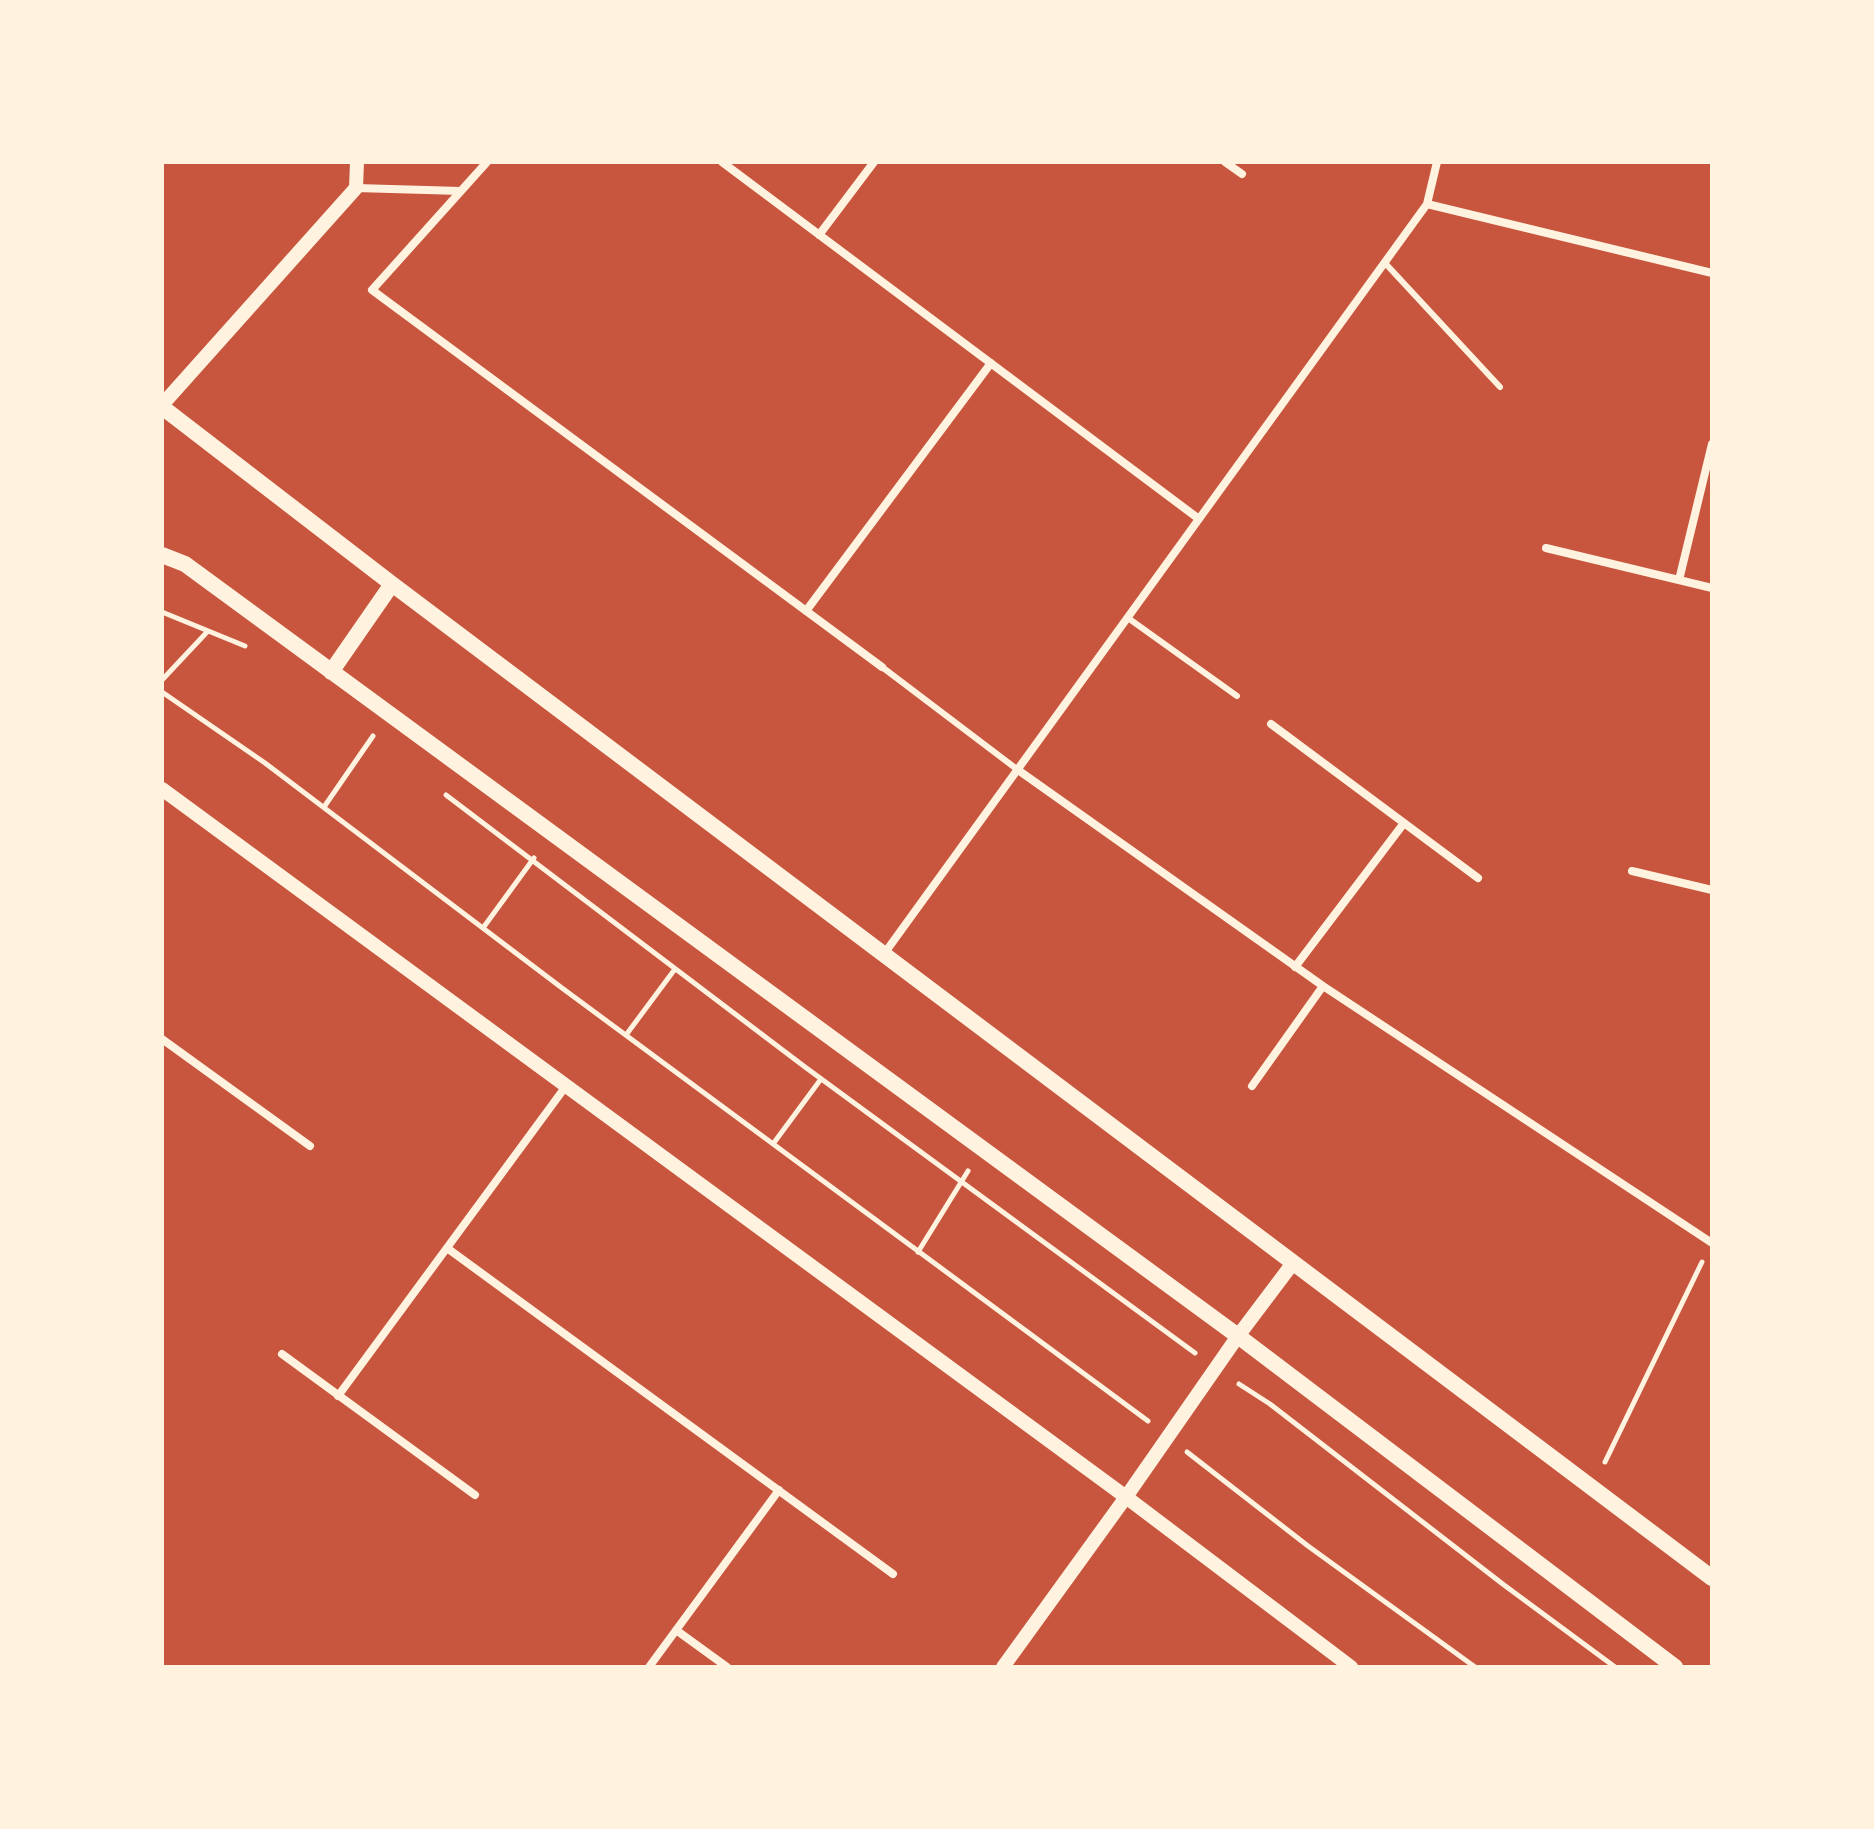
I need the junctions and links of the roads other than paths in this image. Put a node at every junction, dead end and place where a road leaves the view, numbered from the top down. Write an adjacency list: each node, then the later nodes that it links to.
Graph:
1 (357, 162): 8 (street)
2 (487, 162): 9 (street)
3 (722, 162): 11 (street)
4 (874, 162): 11 (street)
5 (1225, 162): 7 (street)
6 (1437, 162): 10 (street)
7 (1242, 174)
8 (356, 188): 9 (street); 16 (street)
9 (461, 191): 24 (street)
10 (1427, 204): 12 (street); 13 (street)
11 (819, 235): 14 (street)
12 (1385, 263): 15 (lane); 18 (street)
13 (1712, 273)
14 (991, 363): 18 (street); 24 (street)
15 (1500, 387)
16 (162, 406): 22 (main road)
17 (1712, 444): 21 (street)
18 (1199, 519): 25 (street)
19 (1546, 548): 21 (street)
20 (162, 555): 27 (main road)
21 (1679, 580): 23 (street)
22 (392, 584): 27 (main road); 36 (main road)
23 (1712, 588)
24 (806, 611): 26 (street)
25 (1128, 618): 28 (lane); 30 (street)
26 (882, 667): 30 (lane)
27 (331, 672): 46 (main road)
28 (1237, 696)
29 (1271, 724): 32 (street)
30 (1018, 770): 36 (street); 37 (street)
31 (162, 789): 40 (street)
32 (1404, 823): 34 (street); 37 (street)
33 (1632, 871): 35 (street)
34 (1478, 878)
35 (1712, 890)
36 (883, 955): 45 (main road)
37 (1295, 967): 38 (street)
38 (1323, 986): 41 (street); 43 (street)
39 (162, 1039): 42 (street)
40 (566, 1086): 44 (street); 51 (street)
41 (1252, 1086)
42 (310, 1146)
43 (1711, 1243)
44 (447, 1248): 48 (street); 49 (street)
45 (1293, 1263): 46 (street); 53 (main road)
46 (1238, 1336): 51 (street); 59 (main road)
47 (282, 1354): 48 (street)
48 (338, 1396): 50 (street)
49 (779, 1490): 52 (street); 54 (street)
50 (475, 1495)
51 (1126, 1497): 57 (street); 58 (street)
52 (893, 1574)
53 (1712, 1578)
54 (676, 1630): 55 (street); 56 (street)
55 (649, 1667)
56 (727, 1667)
57 (1003, 1667)
58 (1351, 1667)
59 (1675, 1667)

